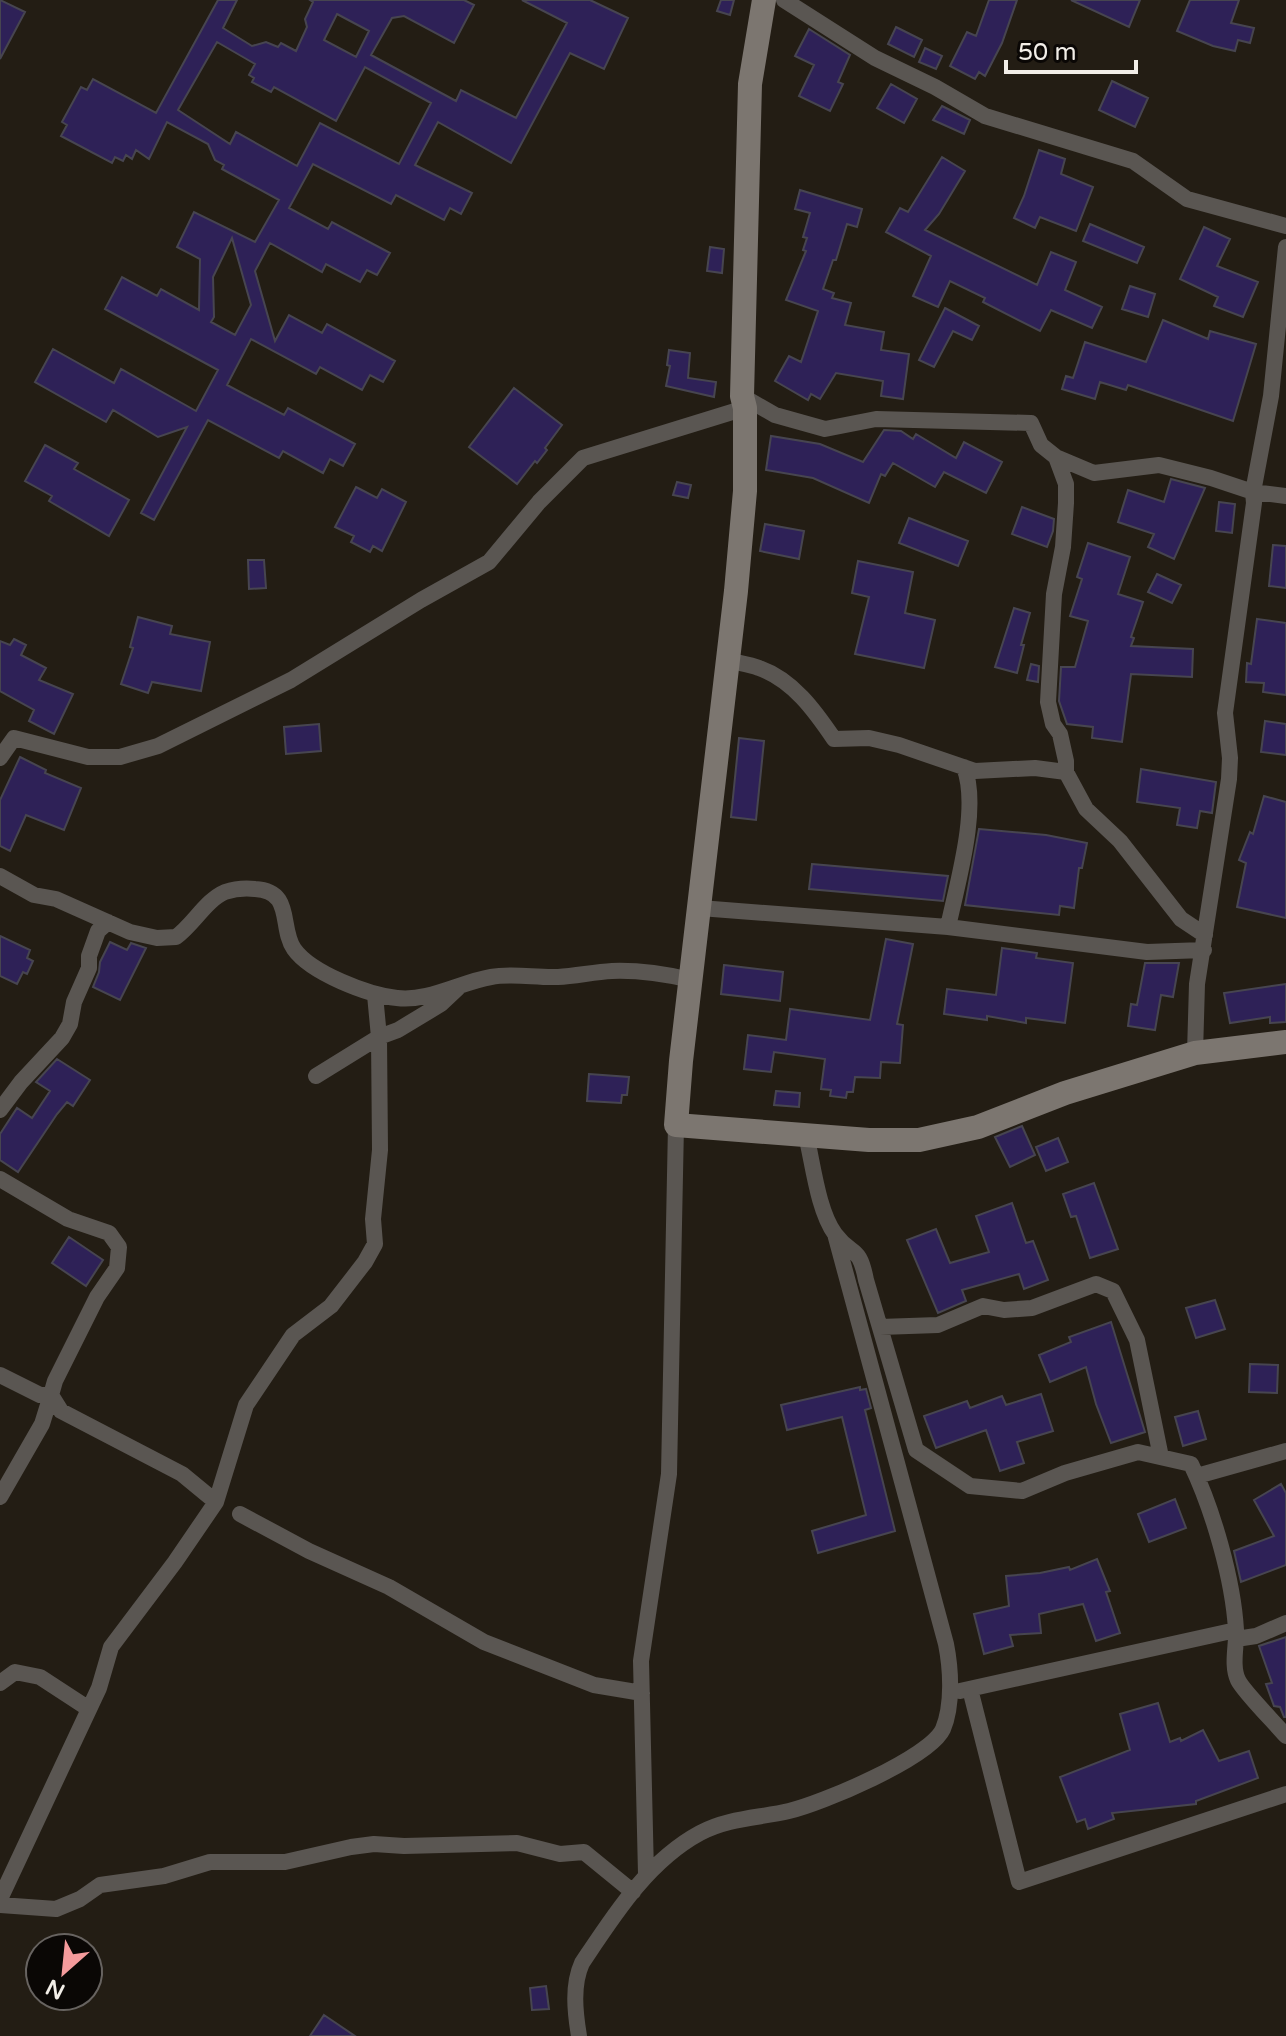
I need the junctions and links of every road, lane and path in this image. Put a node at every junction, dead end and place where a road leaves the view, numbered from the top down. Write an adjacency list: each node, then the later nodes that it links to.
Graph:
1 (764, 0): 5 (street)
2 (784, 0): 3 (street)
3 (1286, 226)
4 (1286, 247): 7 (street)
5 (743, 402): 6 (street); 9 (street); 10 (street)
6 (1056, 457): 7 (street); 13 (street)
7 (1253, 492): 8 (street); 18 (street)
8 (1286, 496)
9 (727, 660): 12 (street); 15 (street)
10 (7, 735): 11 (street)
11 (0, 758)
12 (964, 767): 13 (street); 17 (street)
13 (1066, 772): 18 (street)
14 (0, 876): 16 (street)
15 (700, 908): 17 (street); 19 (street)
16 (99, 923): 21 (street); 26 (street)
17 (948, 927): 18 (street)
18 (1204, 942): 24 (street)
19 (691, 980): 20 (street); 27 (street)
20 (462, 984): 21 (street); 22 (street)
21 (375, 995): 22 (street)
22 (379, 1037): 25 (street); 38 (street)
23 (1286, 1042): 24 (street)
24 (1195, 1053): 28 (street)
25 (316, 1076)
26 (0, 1110)
27 (676, 1125): 28 (street); 44 (street)
28 (806, 1135): 30 (street)
29 (0, 1179): 33 (street)
30 (835, 1234): 31 (street); 45 (street)
31 (880, 1327): 35 (street); 35 (street)
32 (0, 1375): 33 (street)
33 (51, 1395): 37 (street); 38 (street)
34 (1286, 1451): 36 (street)
35 (1161, 1457): 36 (street)
36 (1197, 1476): 41 (street)
37 (0, 1497)
38 (216, 1502): 46 (street)
39 (240, 1514): 44 (street)
40 (1286, 1623): 41 (street)
41 (1236, 1635): 43 (street); 47 (street)
42 (4, 1674): 46 (street)
43 (970, 1689): 45 (street); 48 (street)
44 (642, 1693): 49 (street)
45 (949, 1693): 49 (street)
46 (89, 1709): 51 (street)
47 (1286, 1736)
48 (1286, 1794)
49 (646, 1874): 50 (street)
50 (633, 1892): 51 (street); 52 (street)
51 (0, 1902)
52 (579, 2036)

